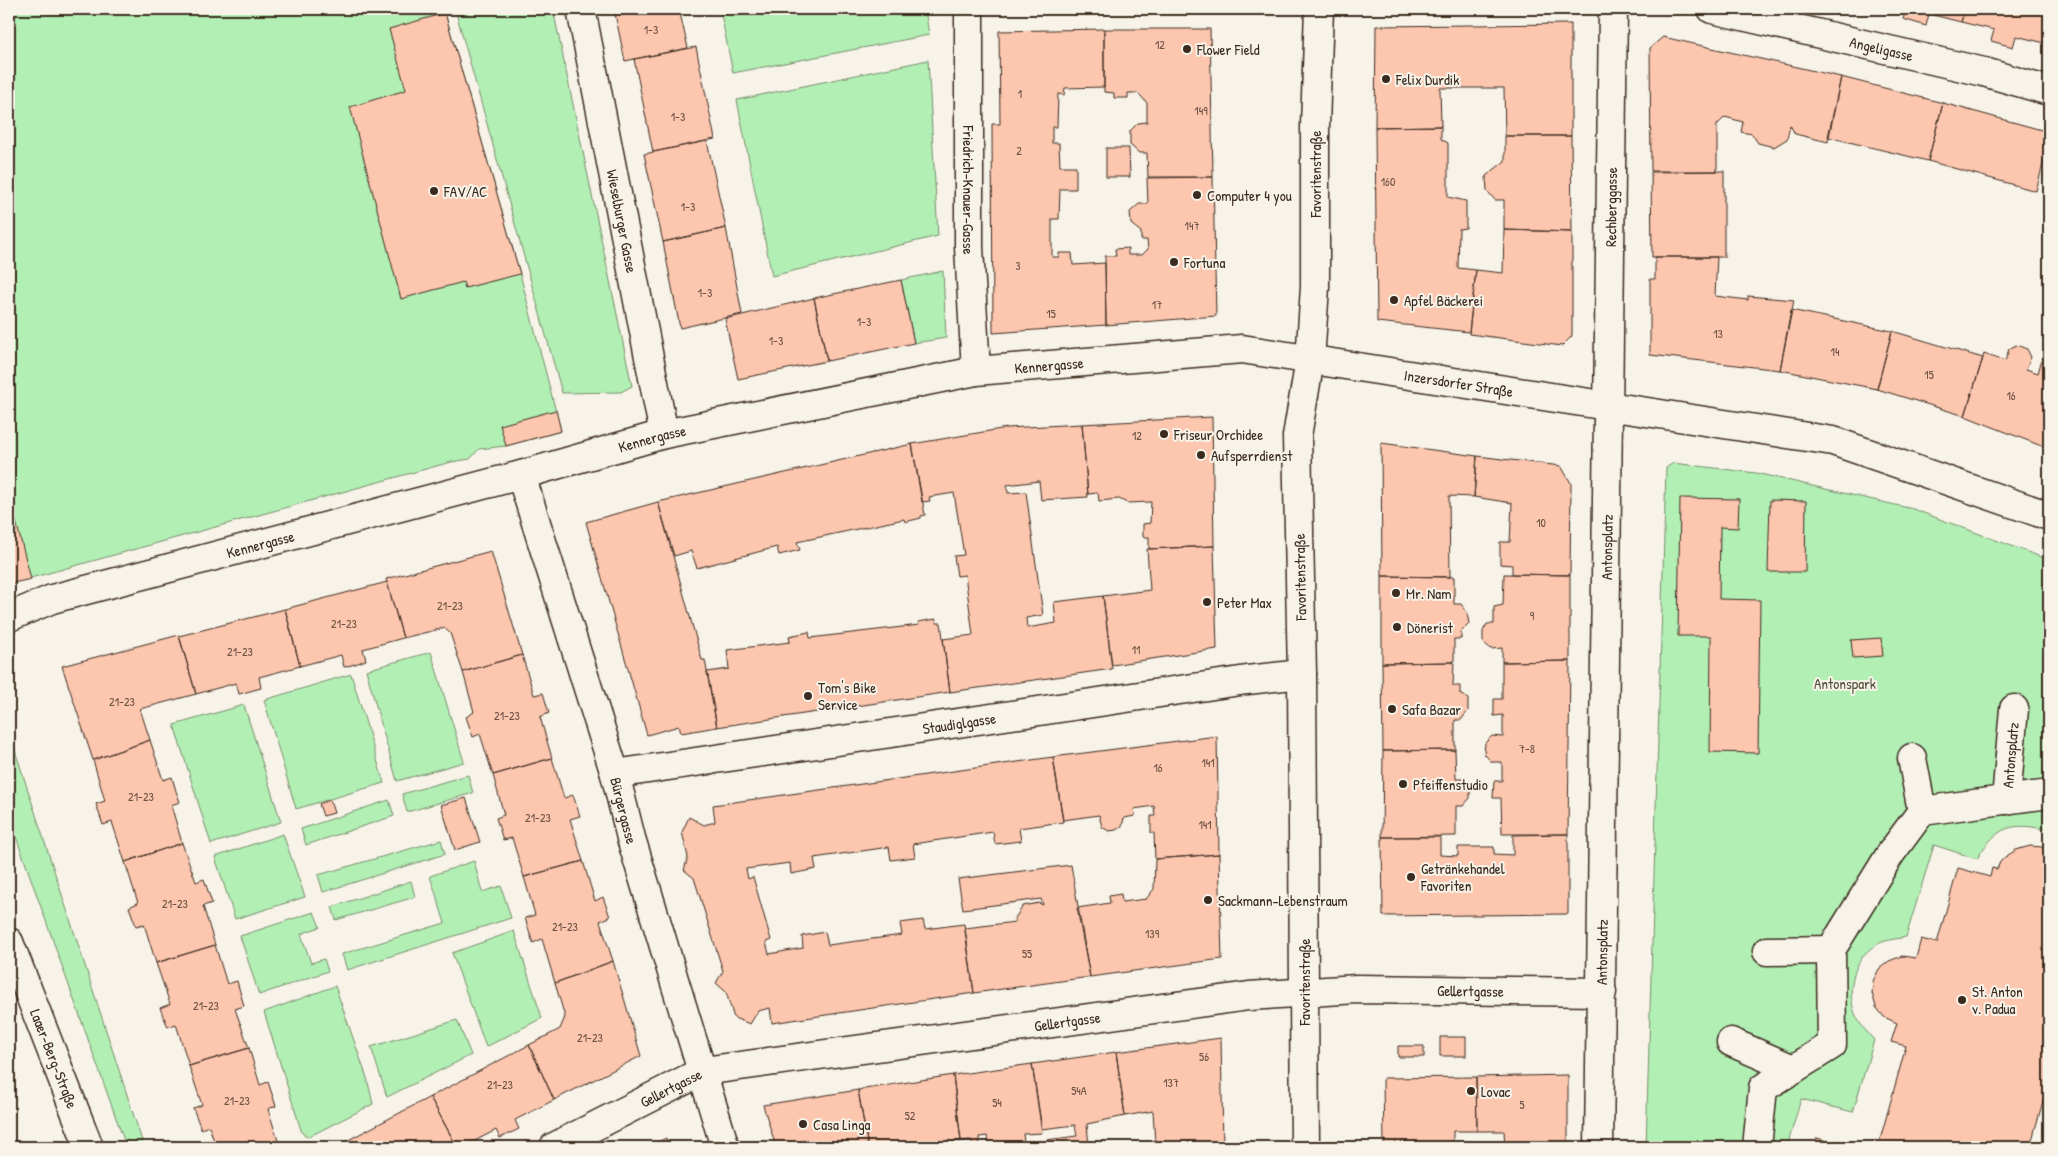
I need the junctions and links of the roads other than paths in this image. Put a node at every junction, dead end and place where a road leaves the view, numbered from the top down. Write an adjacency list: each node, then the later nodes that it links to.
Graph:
1 (581, 9): 10 (street, Wieselburger Gasse)
2 (969, 9): 8 (street, Friedrich-Knauer-Gasse)
3 (1319, 9): 7 (street, Favoritenstraße)
4 (1613, 9): 9 (street, Rechberggasse)
5 (1712, 9): 6 (street, Angeligasse)
6 (2049, 91)
7 (1310, 360): 8 (street, Kennergasse); 9 (street, Inzersdorfer Straße); 14 (street, Favoritenstraße)
8 (976, 371): 10 (street, Kennergasse)
9 (1607, 405): 12 (street); 25 (street, Antonsplatz)
10 (664, 434): 11 (street, Kennergasse)
11 (521, 475): 13 (street, Kennergasse); 17 (street, Bürgergasse)
12 (2049, 516)
13 (9, 617)
14 (1302, 674): 17 (street, Staudiglgasse); 24 (street, Favoritenstraße)
15 (2014, 709): 19 (street, Antonsplatz)
16 (1912, 758): 20 (street)
17 (616, 774): 28 (street, Bürgergasse)
18 (2049, 794): 19 (street, Antonsplatz)
19 (2006, 800): 20 (street, Antonsplatz)
20 (1922, 811): 22 (street)
21 (9, 942): 29 (street, Laaer-Berg-Straße)
22 (1831, 950): 23 (street); 27 (street)
23 (1767, 951)
24 (1304, 992): 25 (street, Gellertgasse); 28 (street, Gellertgasse); 32 (street, Favoritenstraße)
25 (1602, 992): 33 (street, Antonsplatz)
26 (1731, 1042): 27 (street)
27 (1793, 1070): 34 (street)
28 (703, 1071): 30 (street, Gellertgasse); 31 (street, Bürgergasse)
29 (89, 1147)
30 (554, 1147)
31 (725, 1147)
32 (1305, 1147)
33 (1599, 1147)
34 (1757, 1147)

